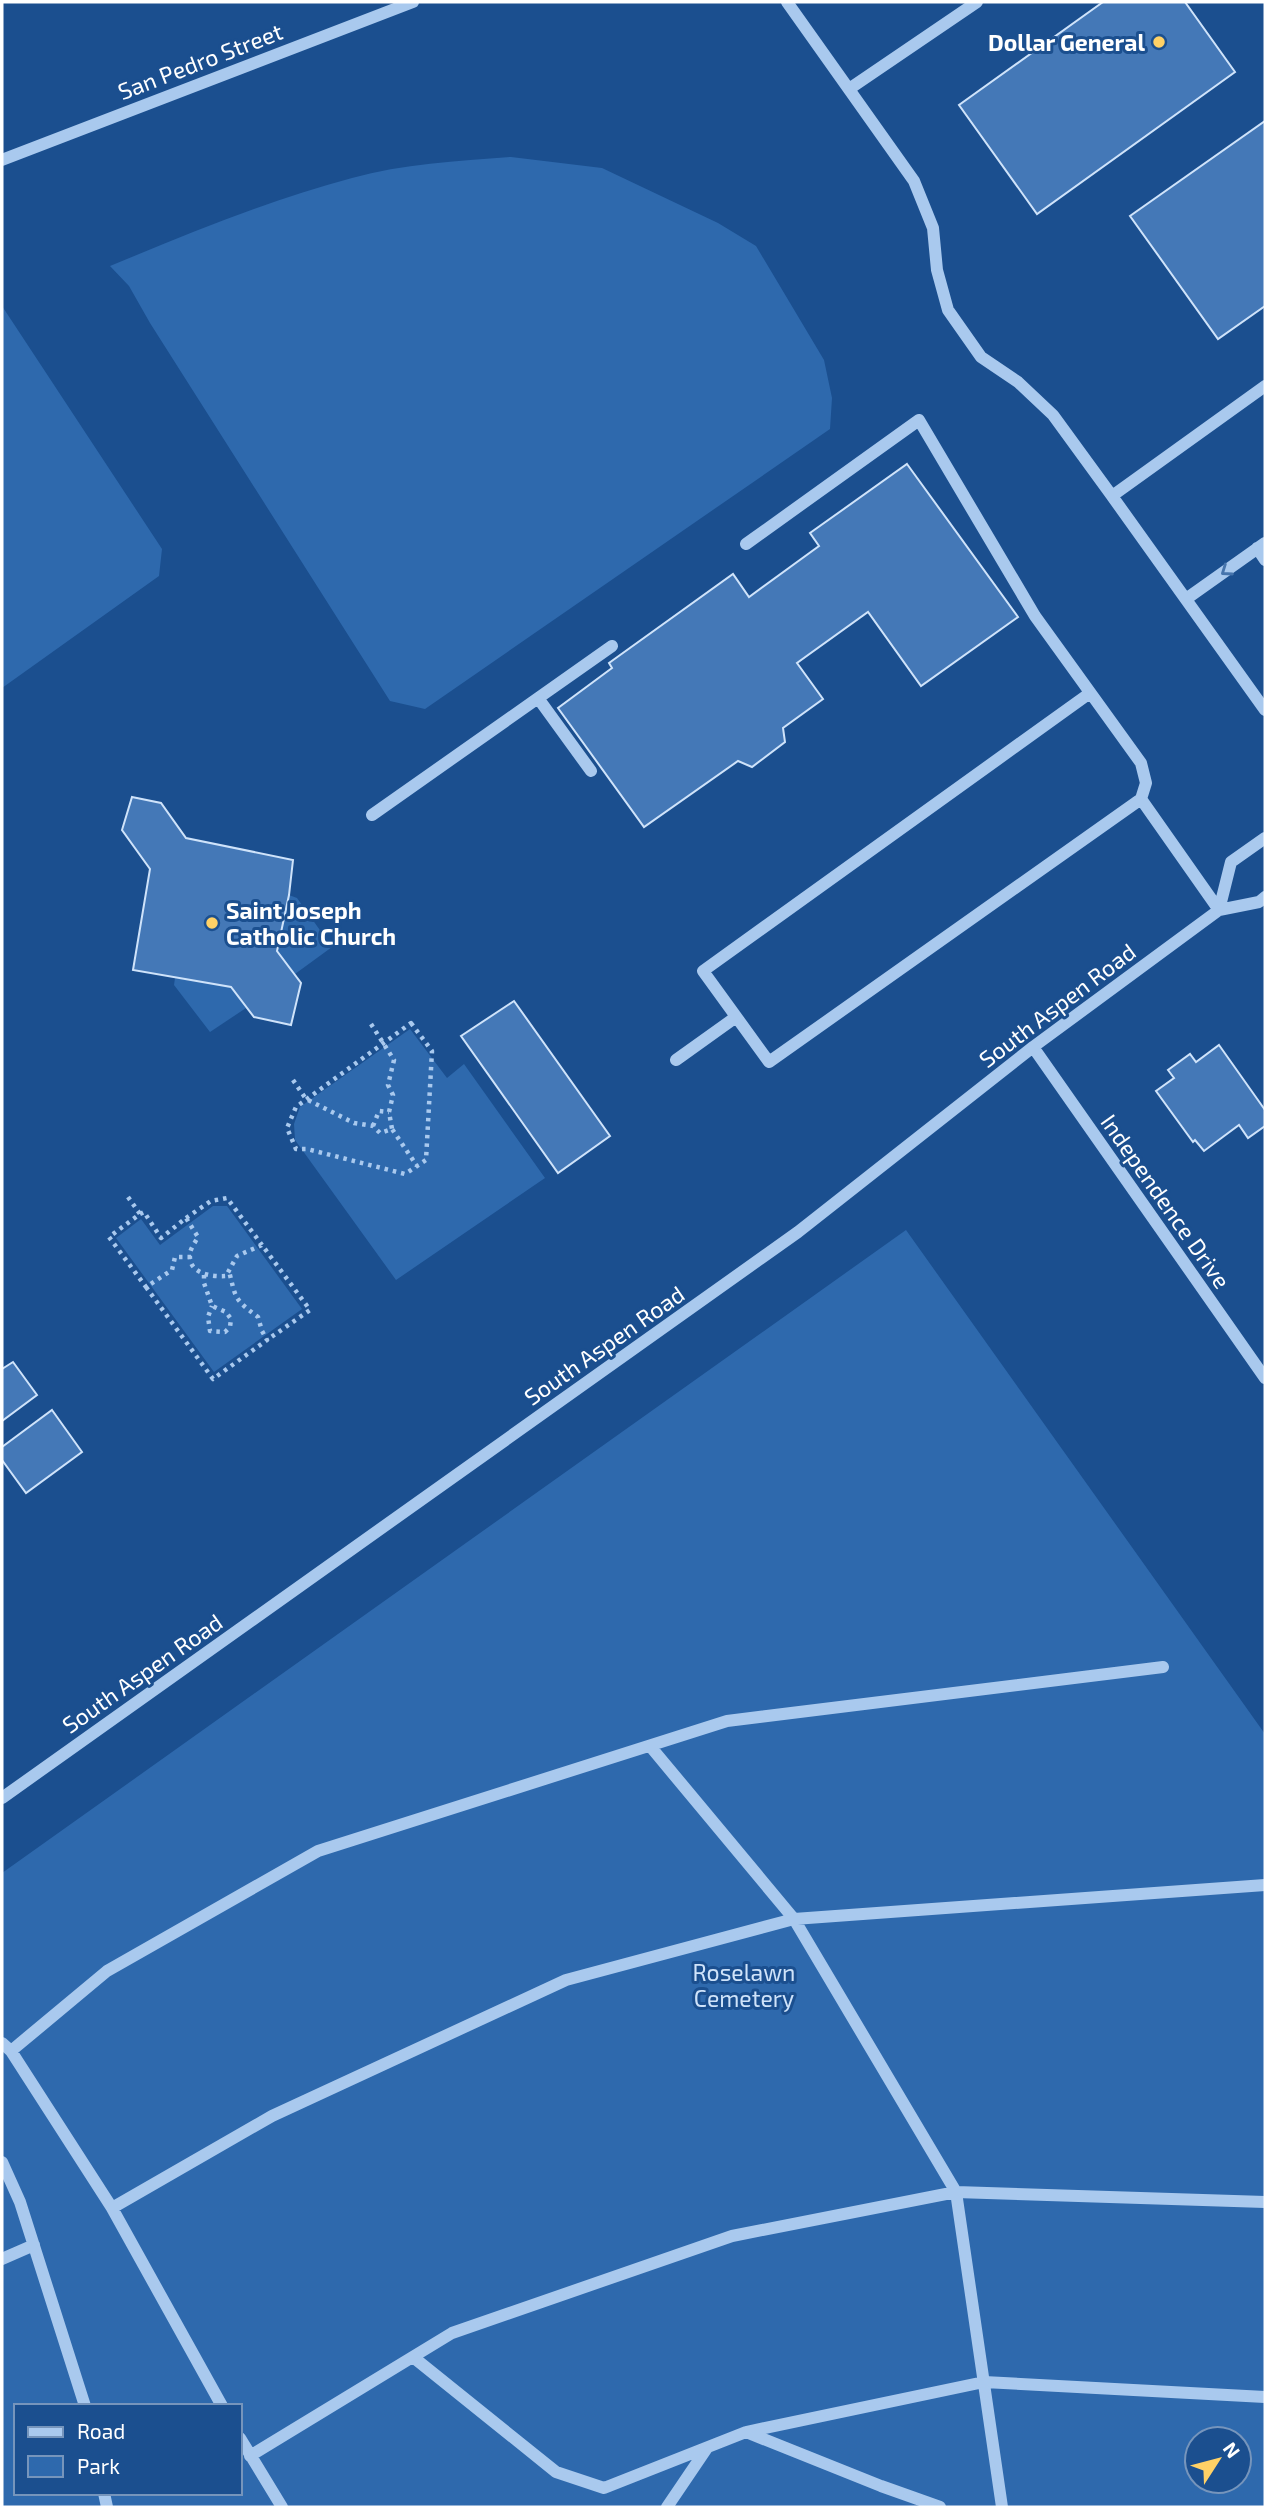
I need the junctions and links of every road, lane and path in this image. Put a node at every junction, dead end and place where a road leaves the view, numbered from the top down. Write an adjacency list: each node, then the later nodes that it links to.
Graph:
1 (413, 2): 5 (street, San Pedro Street)
2 (787, 2): 4 (street)
3 (977, 2): 4 (street)
4 (849, 89): 7 (street)
5 (2, 160)
6 (1265, 386): 7 (street)
7 (1112, 496): 11 (street)
8 (747, 544): 13 (street)
9 (1261, 545): 10 (street); 11 (street, one-way to 11)
10 (1265, 560)
11 (1186, 599): 15 (street)
12 (612, 646): 14 (street)
13 (1090, 693): 17 (street); 22 (street)
14 (538, 698): 16 (street); 18 (street)
15 (1265, 710)
16 (591, 771)
17 (1141, 799): 21 (street); 22 (street)
18 (372, 815)
19 (1265, 838): 21 (street)
20 (1265, 897): 21 (street, South Aspen Road)
21 (1219, 910): 25 (street, South Aspen Road)
22 (736, 1017): 26 (street)
23 (371, 1024): 24 (path)
24 (383, 1043): 28 (path); 29 (path); 32 (path)
25 (1033, 1047): 43 (street, Independence Drive); 46 (street, South Aspen Road)
26 (676, 1060)
27 (293, 1080): 28 (path)
28 (306, 1099): 30 (path); 32 (path)
29 (389, 1112): 30 (path); 31 (path)
30 (373, 1126): 31 (path)
31 (392, 1129): 32 (path)
32 (417, 1166)
33 (128, 1197): 34 (path)
34 (140, 1214): 35 (path); 40 (path)
35 (186, 1218): 36 (path); 37 (path)
36 (262, 1245): 38 (path); 42 (path)
37 (191, 1257): 39 (path); 40 (path)
38 (229, 1271): 39 (path); 42 (path)
39 (204, 1275): 41 (path)
40 (146, 1287): 42 (path)
41 (212, 1306): 41 (path)
42 (267, 1340)
43 (1265, 1378)
44 (1163, 1667): 45 (street)
45 (650, 1746): 48 (street); 49 (street)
46 (2, 1798)
47 (1265, 1885): 48 (street)
48 (794, 1919): 51 (street); 53 (street)
49 (6, 2047): 53 (street)
50 (2, 2162): 54 (street)
51 (956, 2192): 52 (street); 56 (street); 57 (street)
52 (1265, 2202)
53 (112, 2208): 60 (street)
54 (34, 2245): 55 (street); 59 (street)
55 (2, 2259)
56 (413, 2357): 63 (street); 64 (street)
57 (984, 2382): 58 (street); 61 (street); 68 (street)
58 (1265, 2396)
59 (84, 2404)
60 (221, 2404)
61 (746, 2432): 63 (street); 67 (street)
62 (242, 2442): 64 (street)
63 (707, 2448): 66 (street)
64 (250, 2456): 65 (street)
65 (282, 2507)
66 (667, 2507)
67 (940, 2507)
68 (1002, 2507)

